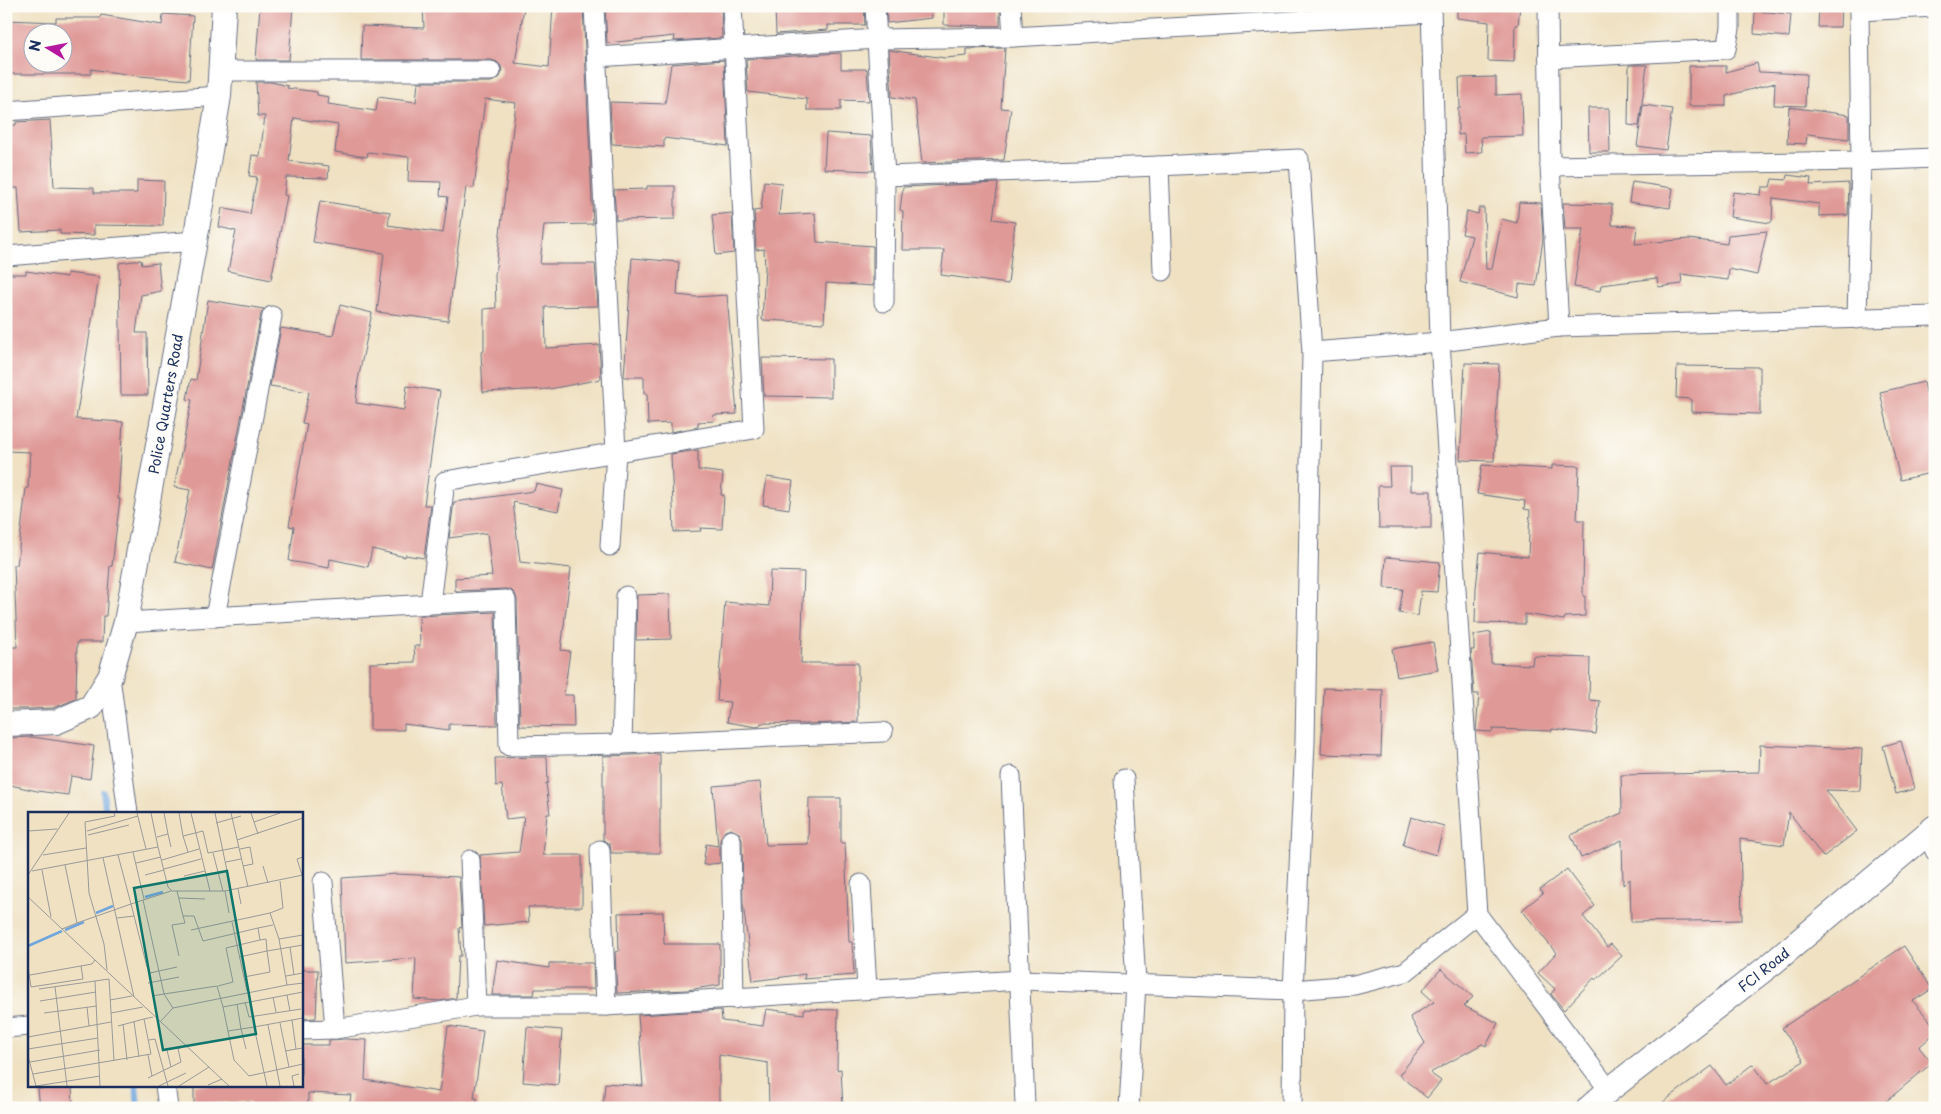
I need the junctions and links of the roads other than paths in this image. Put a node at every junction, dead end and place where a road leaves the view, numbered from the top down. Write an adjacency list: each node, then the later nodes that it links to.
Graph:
1 (224, 6): 17 (street, Police Quarters Road)
2 (594, 6): 15 (street)
3 (732, 6): 14 (street)
4 (875, 6): 13 (street)
5 (1011, 6): 12 (street)
6 (1548, 6): 16 (street)
7 (1730, 6): 16 (street)
8 (1935, 8): 9 (street)
9 (1859, 9): 22 (street)
10 (1431, 10): 11 (street); 34 (street)
11 (1262, 14): 12 (street)
12 (1013, 37): 13 (street)
13 (877, 39): 14 (street); 25 (street)
14 (733, 47): 15 (street); 36 (street)
15 (597, 57): 36 (street)
16 (1549, 58): 24 (street)
17 (222, 71): 18 (street); 19 (street, Police Quarters Road)
18 (491, 71)
19 (219, 96): 20 (street); 26 (street, Police Quarters Road)
20 (6, 111)
21 (1935, 158): 22 (street)
22 (1861, 161): 24 (street); 32 (street)
23 (1159, 166): 25 (street); 28 (street); 35 (street)
24 (1550, 166): 33 (street)
25 (885, 176): 29 (street)
26 (195, 241): 27 (street); 41 (street, Police Quarters Road)
27 (6, 256)
28 (1163, 271)
29 (884, 302)
30 (272, 316): 40 (street)
31 (1935, 316): 32 (street)
32 (1857, 319): 33 (street)
33 (1559, 328): 34 (street)
34 (1440, 342): 35 (street); 55 (street)
35 (1312, 352): 59 (street)
36 (616, 452): 37 (street); 39 (street)
37 (610, 546)
38 (626, 596): 45 (street)
39 (430, 604): 40 (street); 45 (street)
40 (215, 617): 41 (street)
41 (126, 622): 42 (street, Police Quarters Road)
42 (110, 677): 43 (street, Police Quarters Road); 48 (street)
43 (6, 724)
44 (883, 732): 45 (street)
45 (622, 744)
46 (1011, 776): 56 (street)
47 (1124, 779): 57 (street)
48 (128, 812)
49 (1933, 836): 68 (street, FCI Road)
50 (731, 840): 60 (street)
51 (600, 850): 62 (street)
52 (470, 860): 61 (street)
53 (323, 882): 65 (street)
54 (861, 884): 58 (street)
55 (1477, 914): 59 (street); 68 (street)
56 (1020, 980): 57 (street); 58 (street); 69 (street)
57 (1136, 983): 59 (street); 71 (street)
58 (868, 989): 60 (street)
59 (1293, 990): 72 (street)
60 (734, 999): 62 (street)
61 (476, 1006): 62 (street); 65 (street)
62 (606, 1006)
63 (28, 1026): 64 (street)
64 (6, 1028)
65 (334, 1028): 66 (street)
66 (302, 1030)
67 (165, 1086): 70 (street)
68 (1609, 1090): 73 (street, FCI Road)
69 (1026, 1105)
70 (168, 1108)
71 (1130, 1108)
72 (1292, 1108)
73 (1589, 1108)

